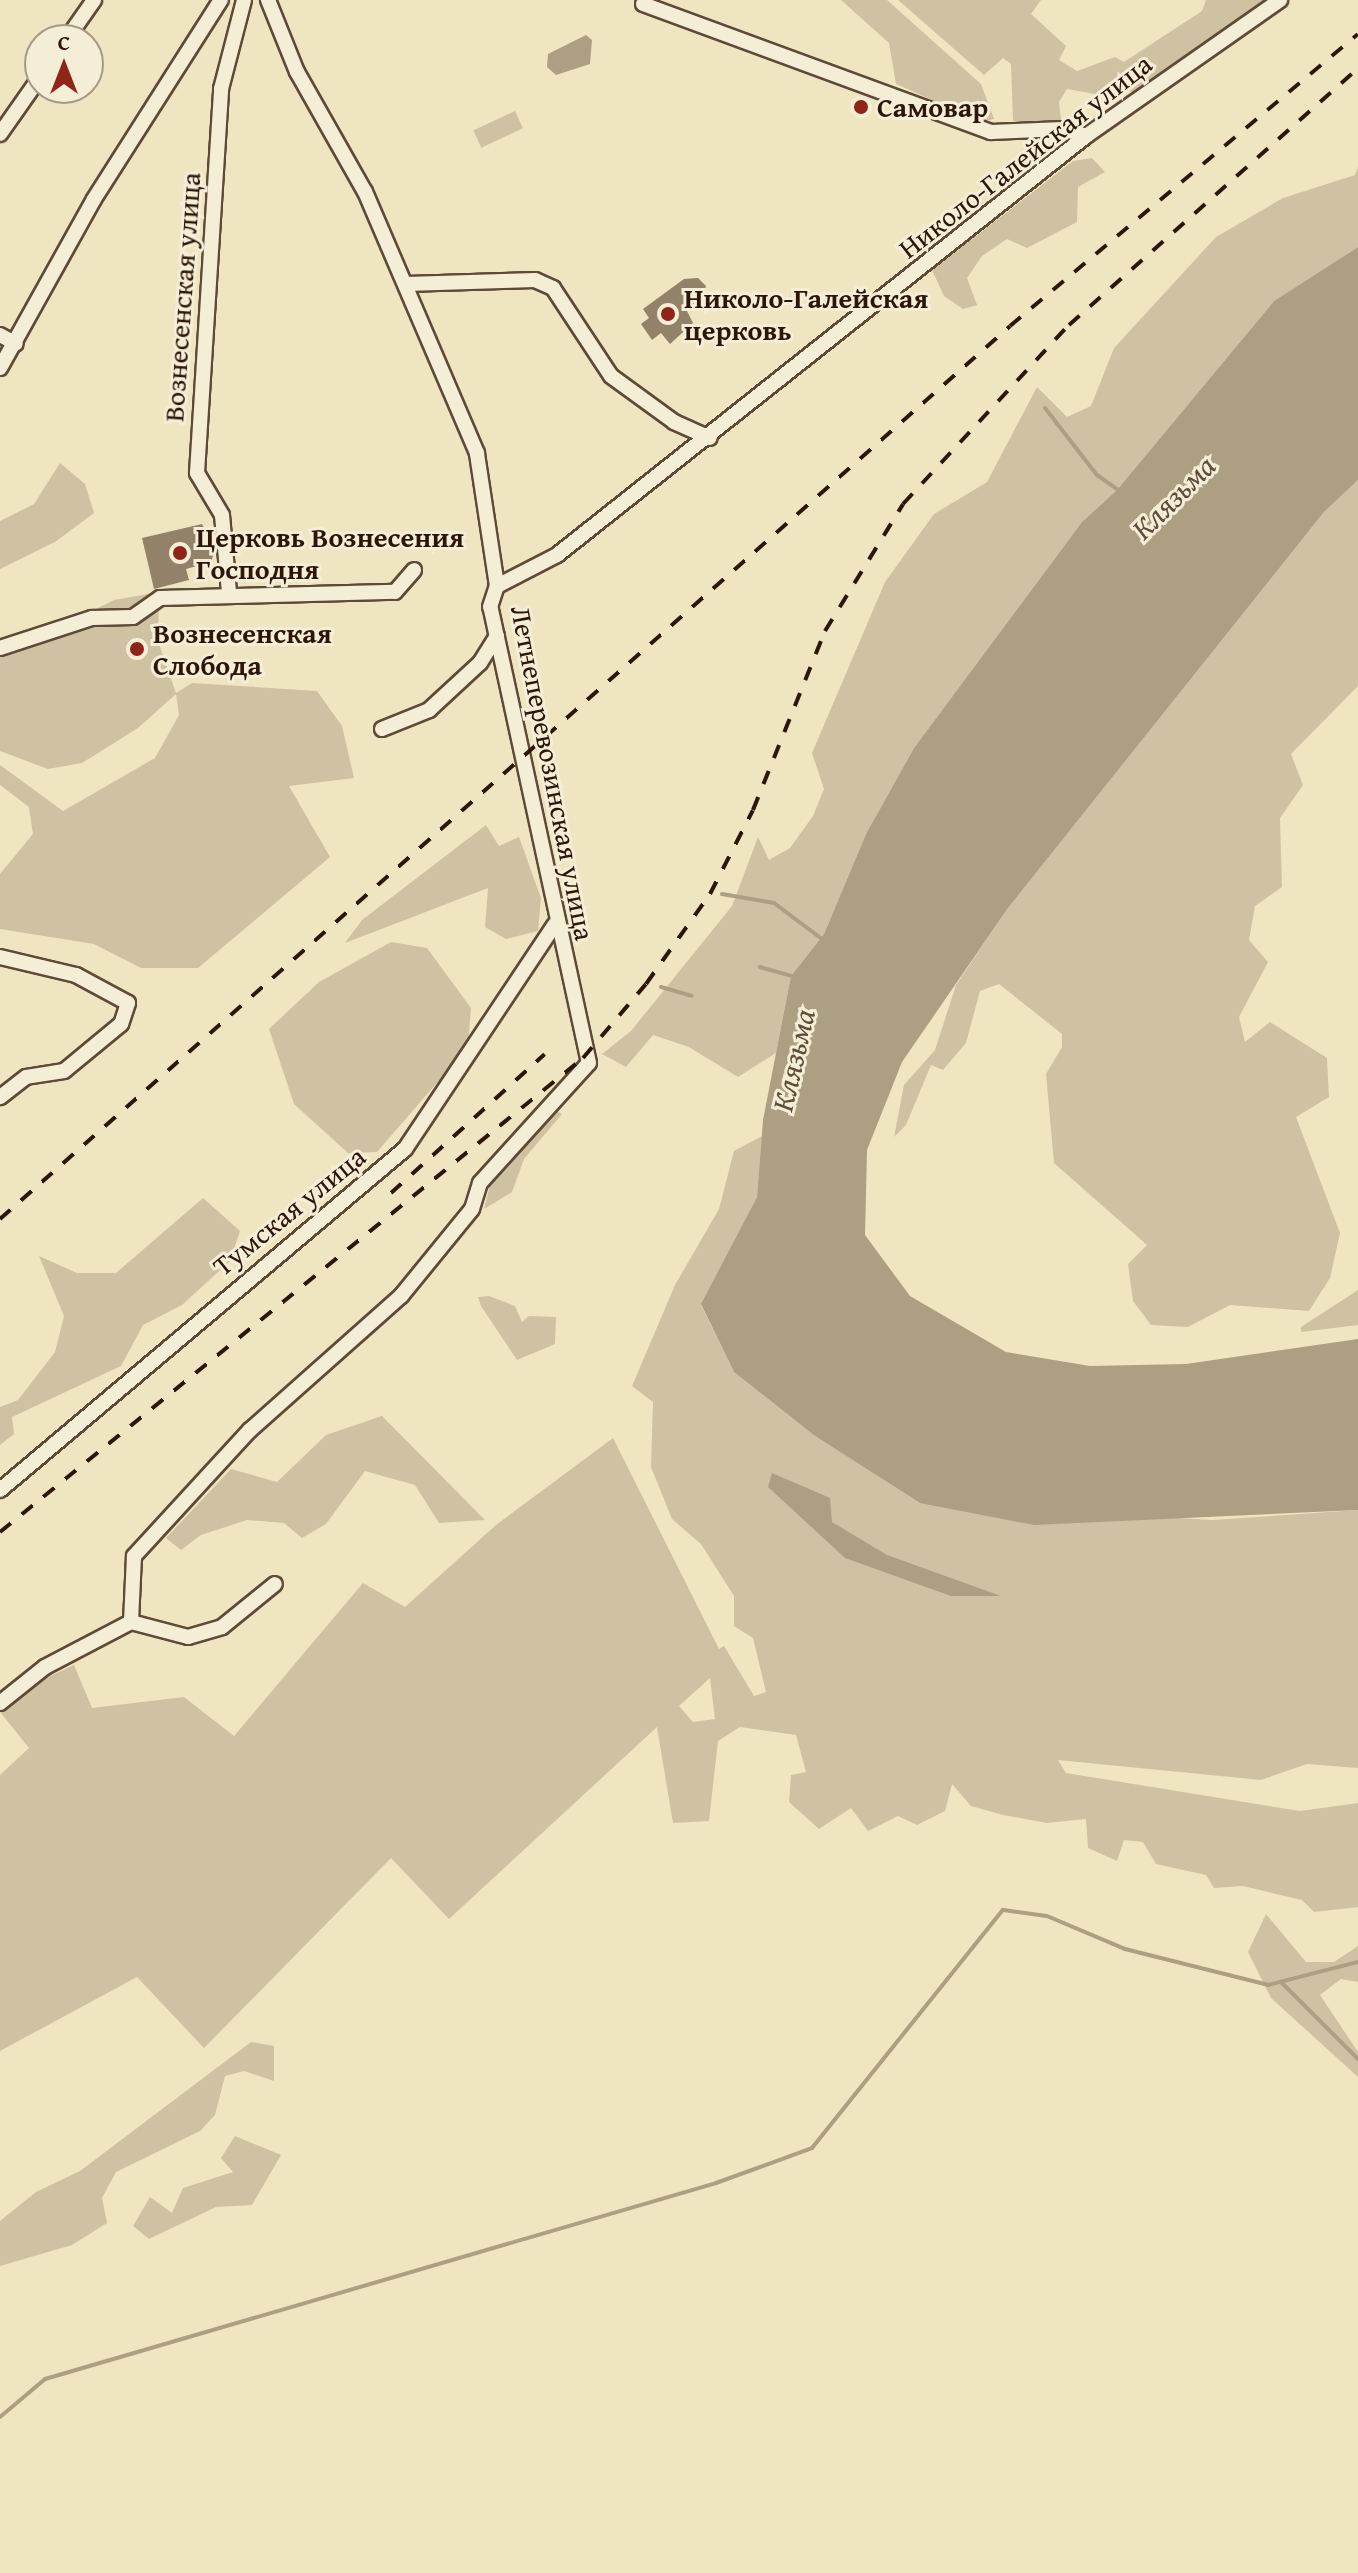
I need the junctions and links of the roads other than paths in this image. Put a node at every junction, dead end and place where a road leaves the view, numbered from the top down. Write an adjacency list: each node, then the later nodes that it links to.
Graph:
1 (94, 0): 7 (street)
2 (221, 0): 13 (street)
3 (244, 0): 18 (street, Вознесенская улица)
4 (268, 0): 11 (street, Летнеперевозинская улица)
5 (1280, 0): 10 (street, Николо-Галейская улица)
6 (643, 4): 10 (street)
7 (77, 24)
8 (24, 100): 9 (street)
9 (0, 134)
10 (1086, 136): 15 (street, Николо-Галейская улица)
11 (406, 284): 15 (street); 17 (street, Летнеперевозинская улица)
12 (0, 335): 13 (street)
13 (16, 344): 14 (street)
14 (0, 368)
15 (710, 438): 17 (street, Николо-Галейская улица)
16 (414, 570): 18 (street)
17 (497, 586): 19 (street, Летнеперевозинская улица)
18 (229, 592): 20 (street)
19 (497, 636): 21 (street); 22 (street, Летнеперевозинская улица)
20 (0, 648)
21 (382, 729)
22 (555, 924): 25 (street, Тумская улица); 27 (street, Летнеперевозинская улица)
23 (0, 957): 24 (street)
24 (0, 1097)
25 (0, 1490)
26 (275, 1584): 27 (street)
27 (131, 1622): 28 (street)
28 (0, 1703)

